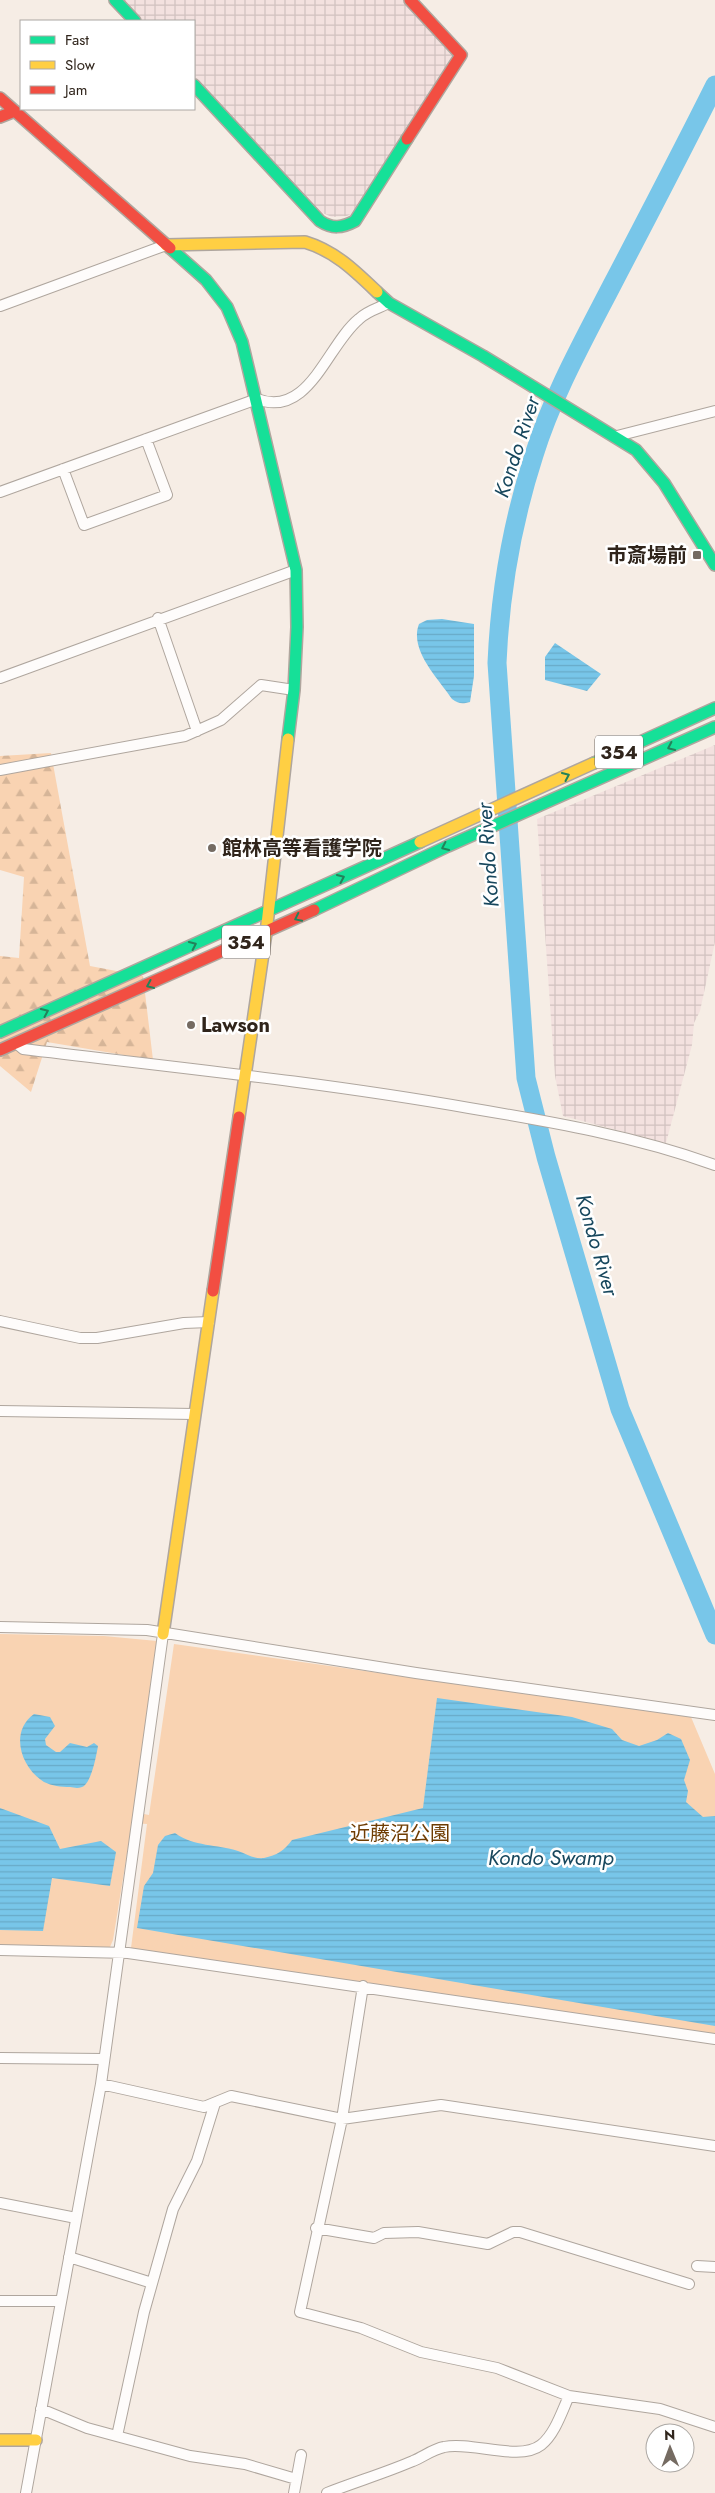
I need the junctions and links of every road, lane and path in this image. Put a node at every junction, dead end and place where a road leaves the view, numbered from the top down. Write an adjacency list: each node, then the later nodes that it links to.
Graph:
1 (115, 0): 3 (main road)
2 (410, 0): 4 (main road)
3 (134, 20)
4 (195, 86)
5 (0, 98): 6 (main road)
6 (15, 111): 7 (main road); 8 (main road)
7 (0, 116)
8 (166, 245): 9 (main road); 10 (street); 11 (main road)
9 (390, 303): 11 (street); 13 (main road)
10 (0, 306)
11 (257, 399): 14 (street); 18 (main road)
12 (715, 411): 13 (street)
13 (617, 436): 17 (main road)
14 (146, 439): 15 (street); 15 (street)
15 (64, 469): 16 (street)
16 (0, 492)
17 (715, 565)
18 (296, 570): 19 (street); 21 (main road)
19 (158, 618): 20 (street); 24 (street)
20 (0, 678)
21 (294, 690): 24 (street); 26 (main road)
22 (715, 708): 26 (main road, 354, one-way to 22)
23 (715, 727): 27 (main road, 354, one-way to 27)
24 (198, 731): 25 (street)
25 (0, 770)
26 (268, 911): 27 (main road); 28 (main road, 354, one-way to 26)
27 (266, 933): 29 (main road, 354, one-way to 29); 31 (main road)
28 (0, 1032)
29 (16, 1043): 30 (main road, 354); 31 (street)
30 (0, 1050)
31 (246, 1076): 32 (street); 34 (main road)
32 (715, 1165)
33 (0, 1321): 34 (street)
34 (209, 1322): 36 (main road)
35 (0, 1411): 36 (street)
36 (194, 1414): 38 (main road)
37 (0, 1627): 38 (street)
38 (163, 1634): 39 (street); 41 (street)
39 (715, 1716)
40 (0, 1950): 41 (street)
41 (118, 1952): 42 (street); 45 (street)
42 (363, 1986): 43 (street); 48 (street)
43 (715, 2039)
44 (0, 2058): 45 (street)
45 (103, 2059): 46 (street)
46 (101, 2084): 47 (street); 51 (street)
47 (215, 2104): 48 (street); 56 (street)
48 (342, 2119): 49 (street); 52 (street)
49 (715, 2146)
50 (0, 2203): 51 (street)
51 (76, 2218): 53 (street)
52 (316, 2228): 57 (street); 60 (street)
53 (69, 2258): 56 (street); 59 (street)
54 (697, 2266): 55 (street)
55 (715, 2266)
56 (152, 2283): 63 (street)
57 (689, 2284)
58 (0, 2300): 59 (street)
59 (61, 2301): 61 (street)
60 (569, 2396): 62 (street); 70 (street)
61 (41, 2409): 63 (street); 65 (street)
62 (715, 2427)
63 (117, 2436): 67 (street)
64 (0, 2440): 65 (main road)
65 (36, 2440): 68 (street)
66 (301, 2455): 67 (street)
67 (296, 2479): 69 (street)
68 (26, 2493)
69 (294, 2493)
70 (327, 2493)

